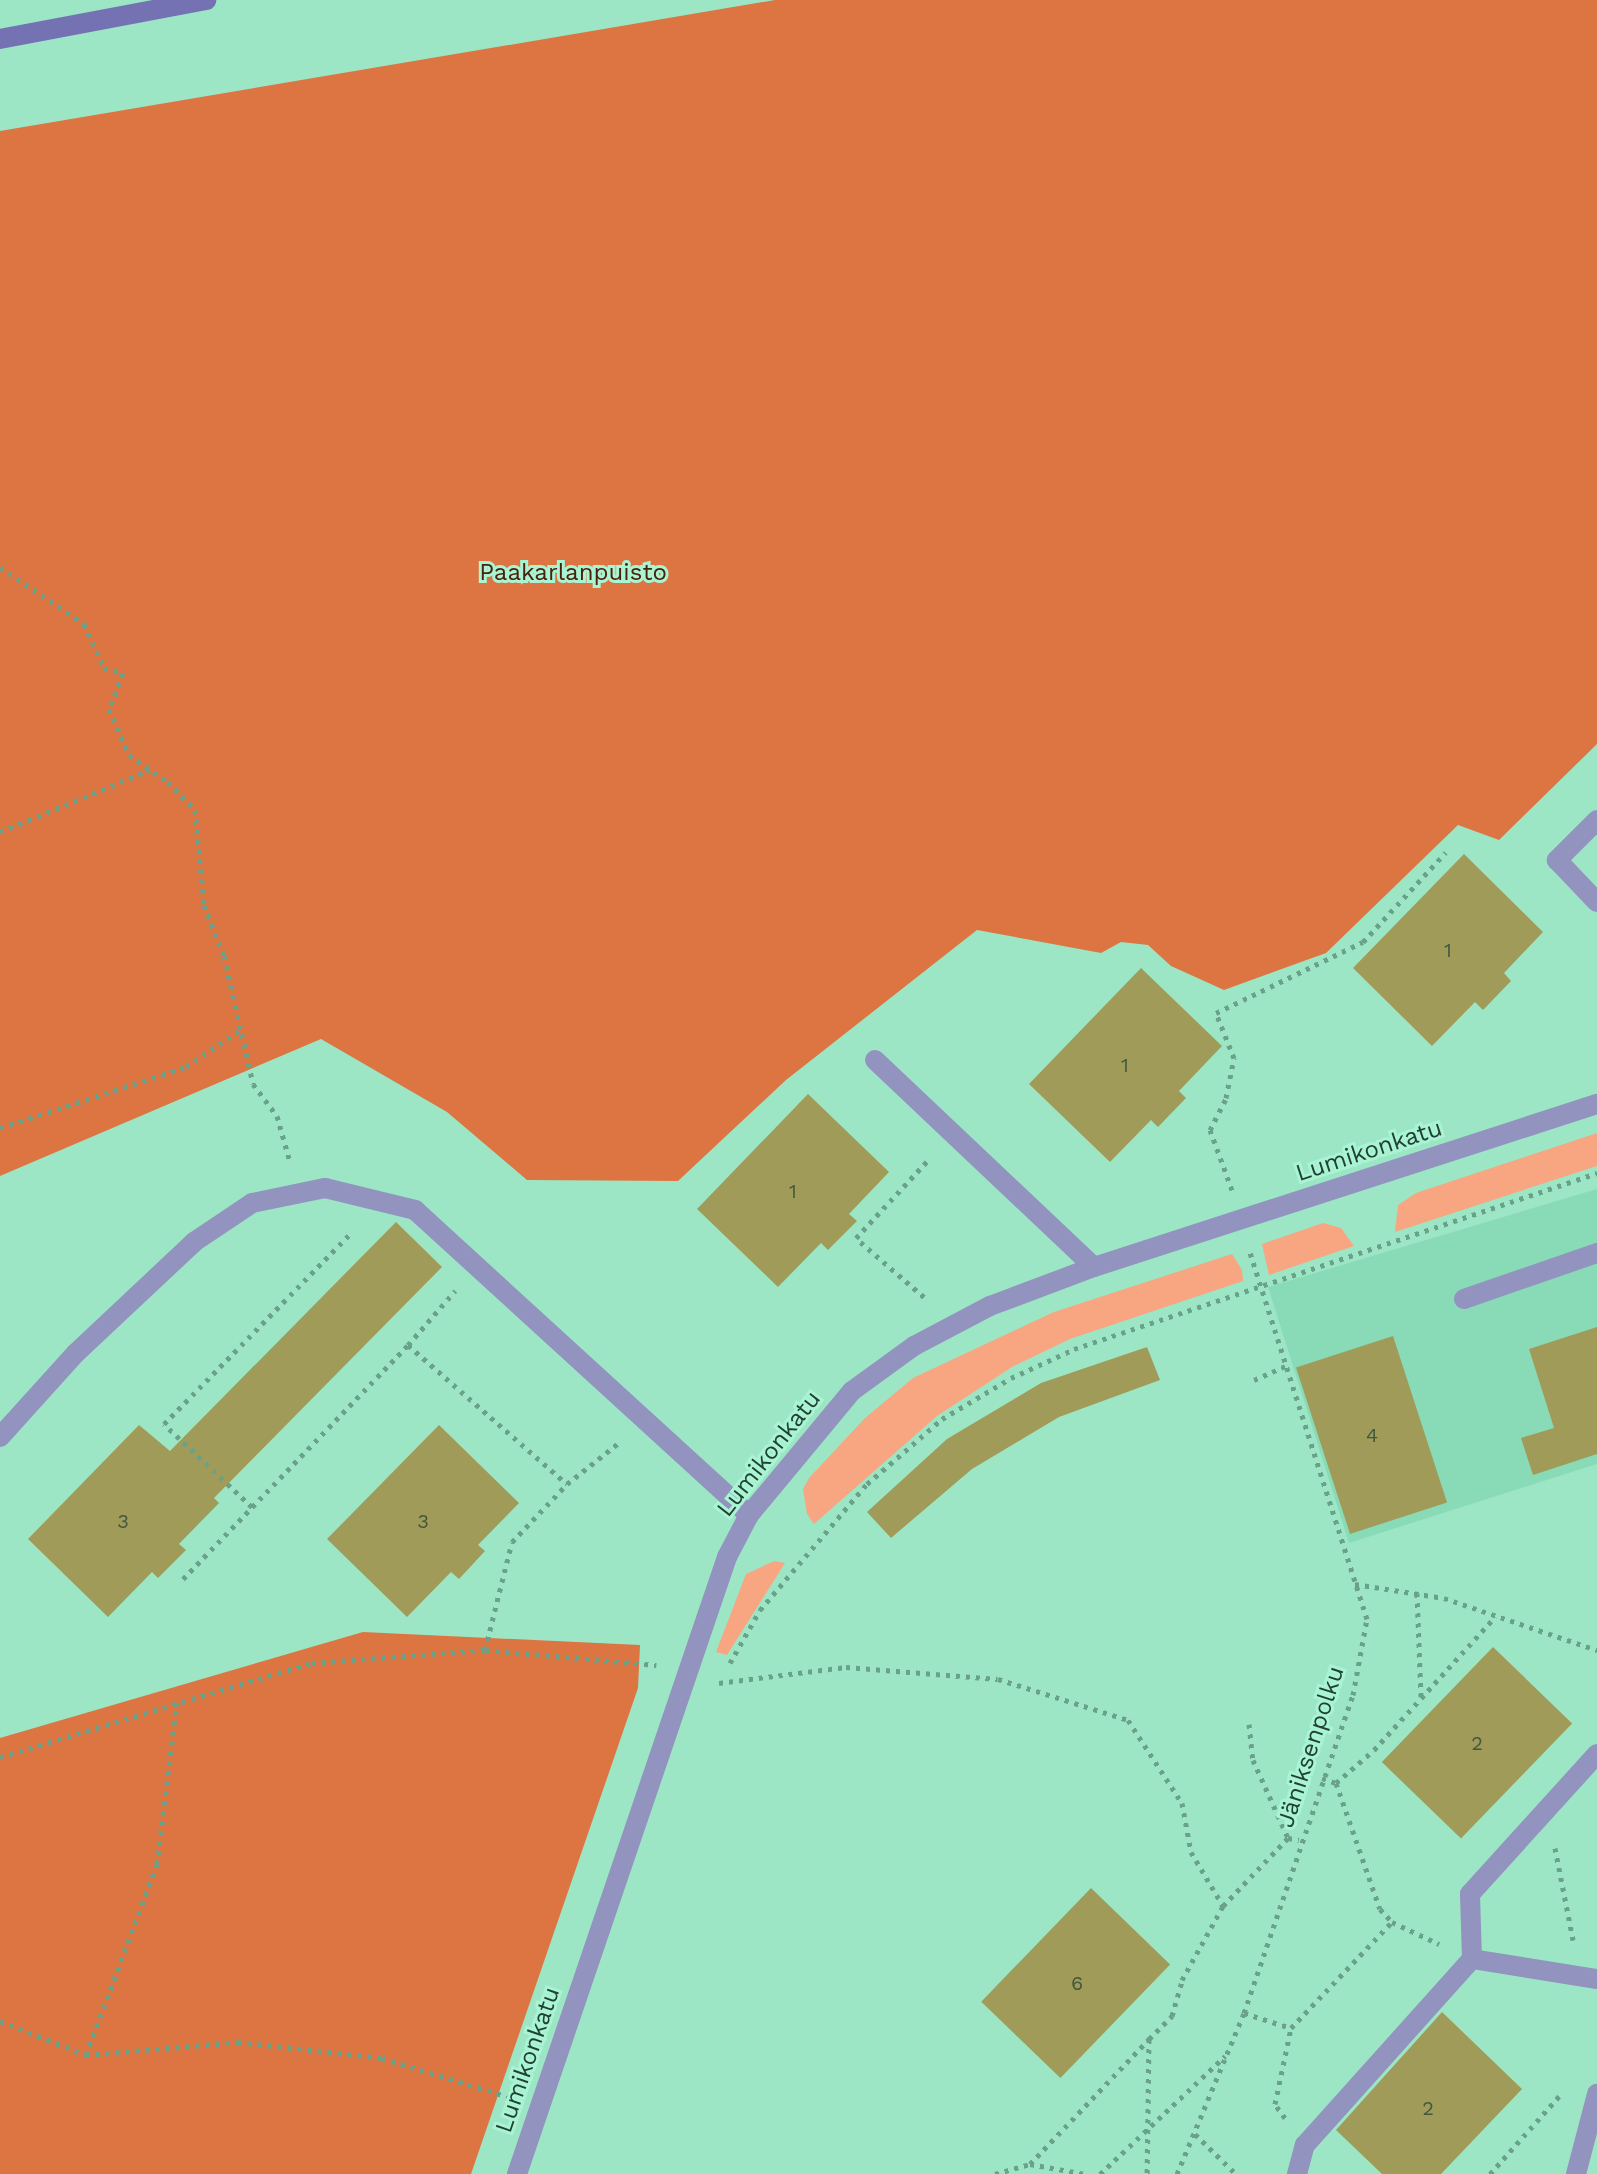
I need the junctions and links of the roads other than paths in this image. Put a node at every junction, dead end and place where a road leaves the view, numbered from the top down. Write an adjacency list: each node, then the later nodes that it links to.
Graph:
1 (206, 0): 2 (street)
2 (0, 39)
3 (1597, 820): 4 (street)
4 (1597, 902)
5 (875, 1060): 8 (street)
6 (1597, 1104): 8 (street, Lumikonkatu)
7 (1597, 1253): 9 (street)
8 (1094, 1267): 11 (street, Lumikonkatu)
9 (1464, 1299)
10 (0, 1437): 11 (street)
11 (749, 1515): 16 (street, Lumikonkatu)
12 (1597, 1754): 13 (street)
13 (1472, 1959): 14 (street); 17 (street)
14 (1588, 1978)
15 (1597, 2094): 18 (street)
16 (517, 2174)
17 (1297, 2174)
18 (1576, 2174)

